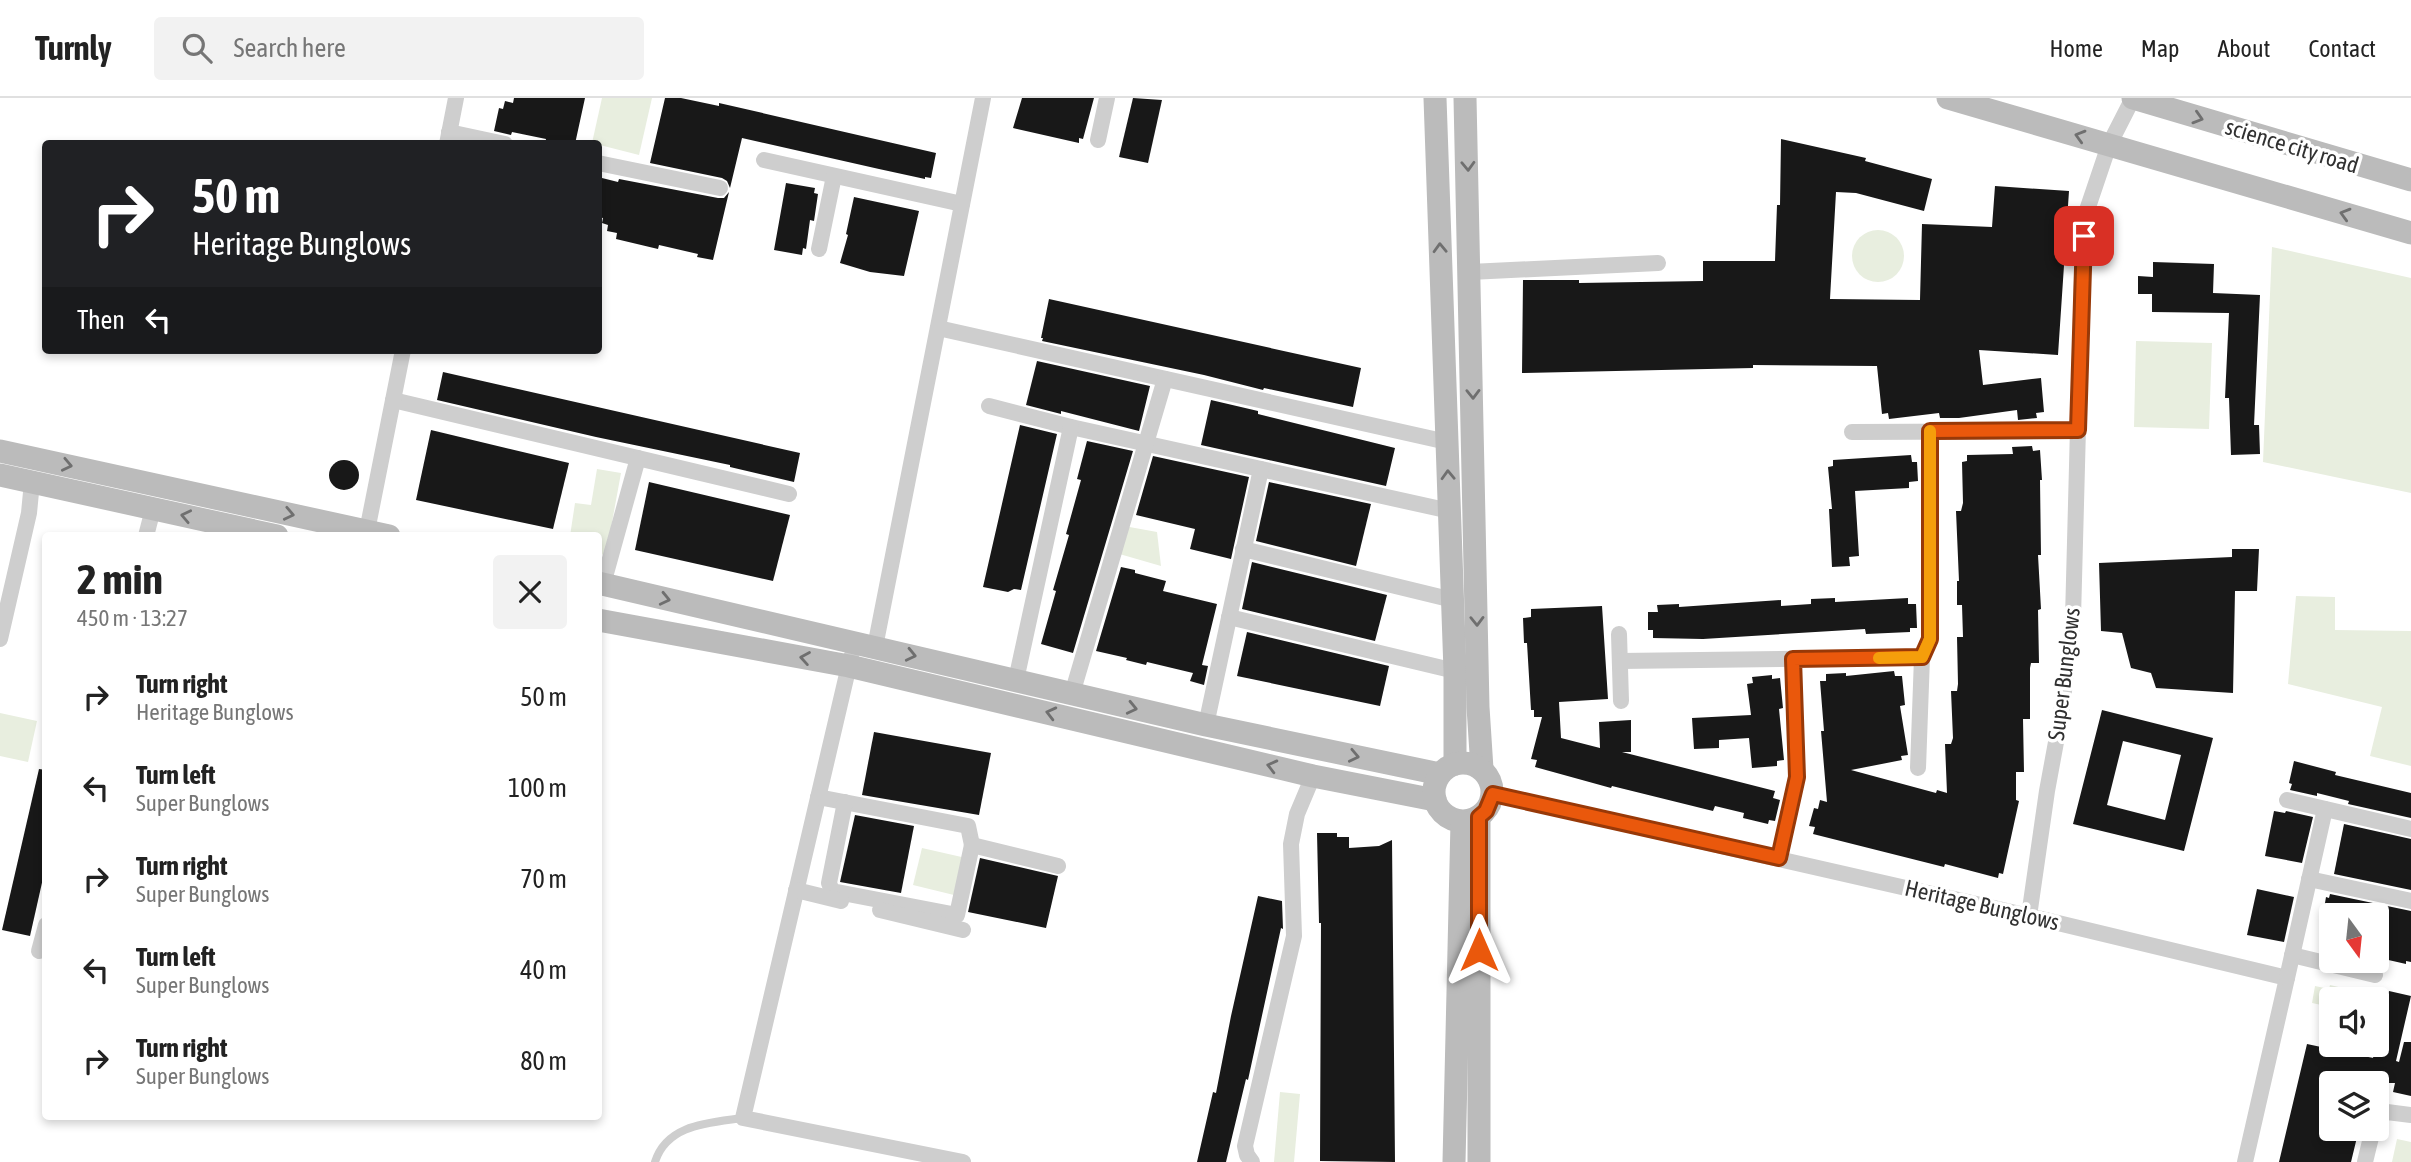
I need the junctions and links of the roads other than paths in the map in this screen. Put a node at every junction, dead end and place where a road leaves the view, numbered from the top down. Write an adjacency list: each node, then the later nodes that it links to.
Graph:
1 (456, 98): 8 (street)
2 (983, 98): 17 (street)
3 (1107, 98): 10 (street)
4 (1435, 98): 31 (street, one-way to 4)
5 (1465, 98): 21 (street, one-way to 21)
6 (1948, 98): 11 (street, one-way to 6)
7 (2133, 98): 11 (street, Super Bunglows); 15 (street, science city road, one-way to 15)
8 (448, 138): 9 (street)
9 (467, 140)
10 (1098, 140)
11 (2109, 145): 18 (street, one-way to 11); 28 (street, Super Bunglows)
12 (764, 160): 14 (street)
13 (602, 164): 16 (street)
14 (834, 176): 17 (street); 19 (street)
15 (2411, 180)
16 (720, 188)
17 (962, 204): 22 (street)
18 (2411, 233)
19 (819, 249)
20 (1658, 263): 21 (street)
21 (1470, 272): 65 (street, one-way to 65)
22 (938, 328): 24 (street); 53 (street)
23 (402, 354): 25 (street)
24 (1166, 379): 31 (street); 32 (street)
25 (393, 400): 34 (street); 44 (street)
26 (989, 406): 27 (street)
27 (1071, 427): 32 (street); 59 (street)
28 (2078, 430): 29 (street); 81 (street, Super Bunglows)
29 (1930, 431): 30 (street); 54 (street)
30 (1852, 432)
31 (1447, 442): 40 (street, one-way to 31)
32 (1146, 444): 35 (street); 60 (street)
33 (0, 451): 43 (street, one-way to 43)
34 (638, 458): 38 (street); 46 (street)
35 (1261, 469): 40 (street); 45 (street)
36 (0, 475): 37 (street)
37 (32, 482): 39 (street); 52 (street)
38 (789, 494)
39 (153, 509): 41 (street); 42 (street, one-way to 39)
40 (1450, 511): 48 (street)
41 (147, 532)
42 (259, 532)
43 (365, 532)
44 (374, 532)
45 (1243, 549): 48 (street); 49 (street)
46 (602, 581)
47 (602, 584): 53 (street, one-way to 53)
48 (1453, 600): 58 (street)
49 (1229, 617): 58 (street); 62 (street)
50 (602, 621): 57 (street, one-way to 50)
51 (1619, 634): 56 (street)
52 (0, 639)
53 (865, 645): 57 (street); 59 (street, one-way to 59)
54 (1922, 657): 55 (street); 63 (street)
55 (1793, 659): 56 (street); 76 (street)
56 (1620, 661): 61 (street)
57 (849, 666): 66 (street, one-way to 57); 68 (street)
58 (1455, 671): 64 (street)
59 (1017, 680): 60 (street)
60 (1072, 694): 62 (street, one-way to 62)
61 (1621, 701)
62 (1206, 725): 64 (street, one-way to 64)
63 (1918, 768)
64 (1448, 769): 65 (street); 69 (street)
65 (1482, 769): 67 (street)
66 (1312, 776): 69 (street); 94 (street)
67 (1493, 794): 73 (street); 76 (street, Heritage Bunglows)
68 (818, 797): 71 (street); 79 (street)
69 (1435, 800): 73 (street)
70 (2287, 800): 72 (street)
71 (845, 802): 75 (street); 75 (street)
72 (2325, 809): 74 (street); 78 (street)
73 (1471, 819): 95 (street); 96 (street)
74 (2411, 830)
75 (972, 845): 77 (street)
76 (1779, 858): 81 (street, Heritage Bunglows)
77 (1058, 866)
78 (2309, 879): 80 (street); 85 (street)
79 (796, 890): 82 (street); 90 (street)
80 (2411, 901)
81 (2029, 916): 87 (street, Heritage Bunglows)
82 (963, 930)
83 (42, 939): 84 (street)
84 (39, 950)
85 (2292, 955): 86 (street); 87 (street)
86 (2375, 975)
87 (2287, 978): 97 (street)
88 (2389, 1112): 89 (street)
89 (2411, 1115)
90 (743, 1118): 92 (lane); 93 (street)
91 (2370, 1141): 98 (street)
92 (655, 1162)
93 (963, 1162)
94 (1252, 1162)
95 (1454, 1162)
96 (1479, 1162)
97 (2245, 1162)
98 (2365, 1162)

